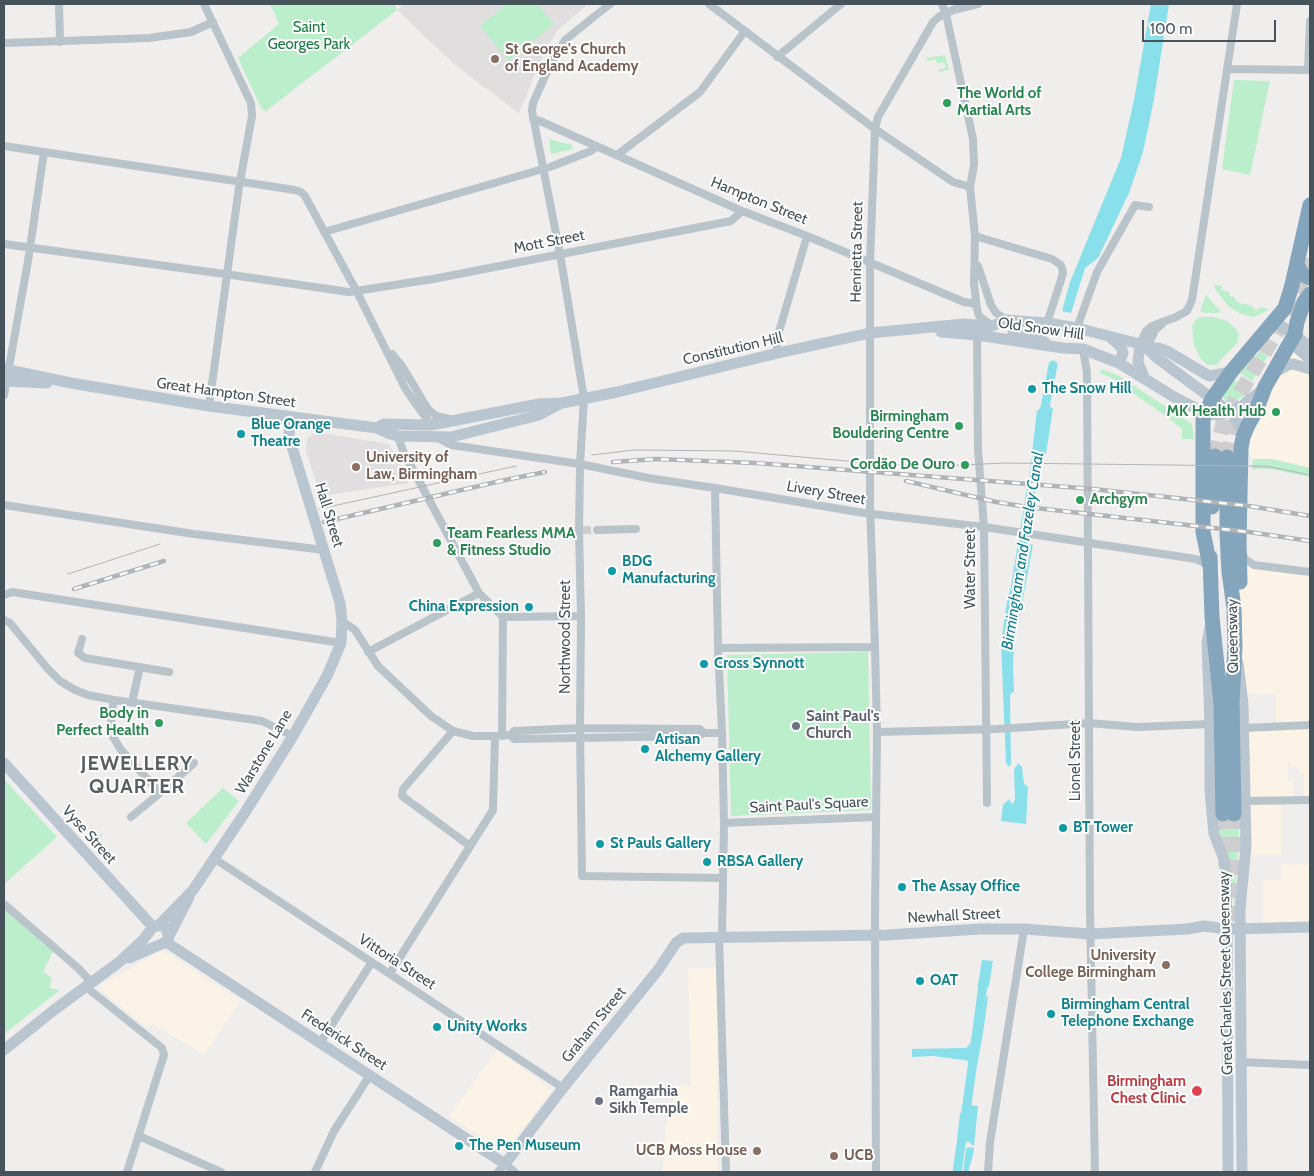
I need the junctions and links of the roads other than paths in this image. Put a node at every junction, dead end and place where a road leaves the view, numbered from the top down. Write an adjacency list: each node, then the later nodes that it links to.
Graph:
1 (59, 4): 13 (street)
2 (204, 4): 11 (street)
3 (610, 4): 17 (street, Northwood Street)
4 (709, 4): 12 (street)
5 (841, 4): 15 (street)
6 (942, 4): 9 (street)
7 (978, 4): 9 (street)
8 (1237, 4): 16 (street)
9 (946, 14): 18 (street, Henrietta Street); 25 (street)
10 (1310, 20): 16 (street)
11 (213, 22): 13 (street); 24 (street)
12 (745, 32): 15 (street); 22 (street)
13 (60, 42): 14 (street)
14 (4, 43)
15 (778, 57): 18 (street)
16 (1228, 69): 56 (street)
17 (533, 119): 20 (street, Hampton Street); 23 (street, Northwood Street)
18 (875, 130): 25 (street); 36 (street, Henrietta Street)
19 (4, 146): 21 (street)
20 (596, 147): 22 (street, Hampton Street); 23 (street)
21 (44, 152): 24 (street); 33 (street)
22 (617, 155): 28 (street, Hampton Street)
23 (543, 169): 29 (street); 34 (street, Northwood Street)
24 (240, 183): 29 (street); 38 (street)
25 (970, 187): 31 (street)
26 (1310, 205): 37 (highway)
27 (1149, 207): 48 (street)
28 (742, 211): 30 (street, Hampton Street); 34 (street, Mott Street)
29 (324, 232): 40 (street)
30 (807, 236): 36 (street, Hampton Street); 59 (street)
31 (975, 236): 35 (street); 44 (street)
32 (4, 244): 33 (street, Mott Street)
33 (30, 248): 38 (street, Mott Street); 65 (street)
34 (560, 254): 40 (street, Mott Street); 69 (street, Northwood Street)
35 (976, 259): 42 (street); 43 (street)
36 (870, 263): 42 (street, Hampton Street); 50 (street, Henrietta Street)
37 (1297, 264): 39 (highway); 45 (highway)
38 (228, 274): 40 (street, Mott Street); 72 (street)
39 (1310, 278)
40 (357, 292): 54 (street)
41 (1310, 294): 51 (highway)
42 (976, 304): 47 (street)
43 (1007, 320): 44 (main road, Constitution Hill); 47 (main road, Constitution Hill)
44 (1047, 323): 46 (main road, Constitution Hill)
45 (1274, 323): 51 (main road); 63 (highway)
46 (1061, 325): 48 (main road, Old Snow Hill)
47 (992, 326): 49 (main road, Constitution Hill); 55 (main road, Constitution Hill)
48 (1076, 328): 53 (main road, Old Snow Hill)
49 (912, 329): 50 (main road, Constitution Hill); 52 (main road, Constitution Hill)
50 (870, 333): 59 (main road, Constitution Hill); 86 (street, Henrietta Street)
51 (1295, 334): 57 (main road); 60 (main road); 64 (highway)
52 (977, 335): 55 (main road, Old Snow Hill); 87 (street, Water Street)
53 (1108, 336): 56 (main road, Old Snow Hill); 61 (main road)
54 (385, 344): 76 (street); 78 (street)
55 (1050, 346): 58 (main road, Old Snow Hill)
56 (1144, 346): 63 (main road, Old Snow Hill); 66 (main road); 70 (main road, Old Snow Hill)
57 (1310, 348)
58 (1083, 349): 61 (main road, Old Snow Hill); 90 (street, Lionel Street)
59 (778, 353): 69 (main road, Constitution Hill)
60 (1310, 359)
61 (1119, 362): 66 (main road, Old Snow Hill)
62 (1310, 369): 64 (main road)
63 (1230, 372): 70 (highway)
64 (1274, 373): 67 (highway)
65 (5, 375): 68 (street); 72 (main road, Great Hampton Street)
66 (1144, 377): 74 (main road, Old Snow Hill)
67 (1265, 387): 73 (main road); 82 (highway)
68 (4, 395)
69 (584, 398): 71 (main road, Constitution Hill); 83 (street, Northwood Street)
70 (1212, 399): 73 (main road, Old Snow Hill); 74 (highway)
71 (562, 403): 76 (main road, Constitution Hill); 77 (main road, Constitution Hill)
72 (209, 406): 75 (main road, Great Hampton Street)
73 (1230, 412): 74 (main road); 82 (main road)
74 (1205, 413): 93 (highway)
75 (290, 417): 79 (main road, Great Hampton Street); 92 (main road, Hall Street)
76 (456, 420): 78 (main road, Constitution Hill)
77 (509, 422): 78 (main road, Constitution Hill); 81 (main road, Constitution Hill)
78 (430, 425): 79 (main road, Great Hampton Street)
79 (377, 428): 80 (main road, Great Hampton Street)
80 (398, 436): 81 (main road, Great Hampton Street); 95 (street)
81 (438, 438): 83 (street, Livery Street)
82 (1242, 441): 91 (highway)
83 (580, 464): 84 (street, Livery Street); 98 (street, Northwood Street)
84 (715, 488): 86 (street, Livery Street); 107 (street)
85 (4, 505): 92 (street)
86 (871, 514): 87 (street, Livery Street); 105 (street, Henrietta Street)
87 (984, 527): 90 (street, Livery Street); 118 (street, Water Street)
88 (636, 528): 89 (street)
89 (597, 530)
90 (1087, 543): 93 (street, Livery Street); 113 (street, Lionel Street)
91 (1239, 543): 94 (street); 97 (highway)
92 (324, 550): 102 (main road, Hall Street)
93 (1210, 566): 97 (highway, Queensway); 99 (highway, Great Charles Street Queensway)
94 (1310, 572)
95 (479, 593): 100 (street); 108 (street)
96 (4, 595): 104 (street)
97 (1234, 608): 106 (highway, Queensway)
98 (581, 616): 100 (street); 116 (street, Northwood Street)
99 (1212, 617): 106 (highway, Queensway); 114 (main road, Great Charles Street Queensway)
100 (503, 618): 124 (street)
101 (4, 620): 111 (street)
102 (342, 621): 104 (main road, Warstone Lane); 108 (street)
103 (82, 639): 109 (street)
104 (341, 642): 123 (main road, Warstone Lane)
105 (874, 647): 107 (street); 120 (street, Saint Paul's Square)
106 (1235, 647): 117 (main road, Great Charles Street Queensway)
107 (718, 648): 122 (street)
108 (368, 652): 119 (street)
109 (140, 667): 110 (street); 112 (street)
110 (169, 672)
111 (114, 700): 112 (street); 128 (street)
112 (132, 702): 123 (street)
113 (1089, 723): 114 (street); 118 (street); 145 (street, Lionel Street)
114 (1210, 724): 143 (main road, Great Charles Street Queensway)
115 (1310, 726): 117 (street)
116 (580, 728): 121 (street); 124 (street); 125 (street, Northwood Street)
117 (1244, 728): 130 (main road, Great Charles Street Queensway)
118 (985, 729): 120 (street); 131 (street, Water Street)
119 (453, 731): 124 (street); 135 (street)
120 (877, 732): 132 (street, Saint Paul's Square)
121 (704, 733): 122 (street); 125 (street)
122 (722, 733): 134 (street)
123 (293, 736): 136 (main road, Warstone Lane)
124 (503, 736): 125 (street); 135 (street)
125 (580, 737): 137 (street, Northwood Street)
126 (4, 763): 141 (main road, Vyse Street)
127 (194, 763): 128 (street)
128 (160, 793): 133 (street)
129 (1310, 800): 130 (street)
130 (1244, 801): 144 (main road, Great Charles Street Queensway)
131 (987, 802)
132 (876, 816): 134 (street, Saint Paul's Square); 146 (street)
133 (131, 817)
134 (724, 823): 137 (street)
135 (470, 846): 151 (street)
136 (215, 859): 138 (main road, Warstone Lane); 149 (street, Vittoria Street)
137 (723, 878): 147 (street)
138 (192, 890): 141 (main road, Warstone Lane); 148 (main road, Warstone Lane)
139 (4, 904): 152 (street)
140 (1310, 926): 144 (main road, Newhall Street)
141 (154, 928): 148 (main road); 148 (main road, Frederick Street); 150 (main road, Warstone Lane)
142 (1024, 929): 145 (main road, Newhall Street); 146 (main road, Newhall Street); 167 (street)
143 (1226, 929): 144 (main road, Newhall Street); 145 (main road, Newhall Street); 169 (main road, Great Charles Street Queensway)
144 (1240, 929): 155 (main road, Great Charles Street Queensway)
145 (1090, 934): 168 (street, Lionel Street)
146 (875, 935): 147 (main road, Newhall Street); 166 (street)
147 (721, 937): 158 (main road, Graham Street); 165 (street)
148 (164, 941): 150 (main road, Warstone Lane); 153 (main road, Frederick Street)
149 (372, 962): 151 (street, Vittoria Street); 153 (street)
150 (118, 963): 152 (main road, Warstone Lane)
151 (390, 973): 158 (street, Vittoria Street)
152 (89, 985): 154 (main road, Warstone Lane); 159 (street)
153 (320, 1043): 157 (main road, Frederick Street)
154 (4, 1050)
155 (1240, 1062): 156 (street); 170 (main road, Great Charles Street Queensway)
156 (1310, 1065)
157 (370, 1075): 160 (main road, Frederick Street); 163 (street)
158 (563, 1088): 160 (main road, Graham Street)
159 (139, 1136): 161 (street); 162 (street)
160 (501, 1168): 164 (street)
161 (127, 1172)
162 (221, 1172)
163 (315, 1172)
164 (515, 1172)
165 (726, 1172)
166 (876, 1172)
167 (988, 1172)
168 (1095, 1172)
169 (1228, 1172)
170 (1242, 1172)

